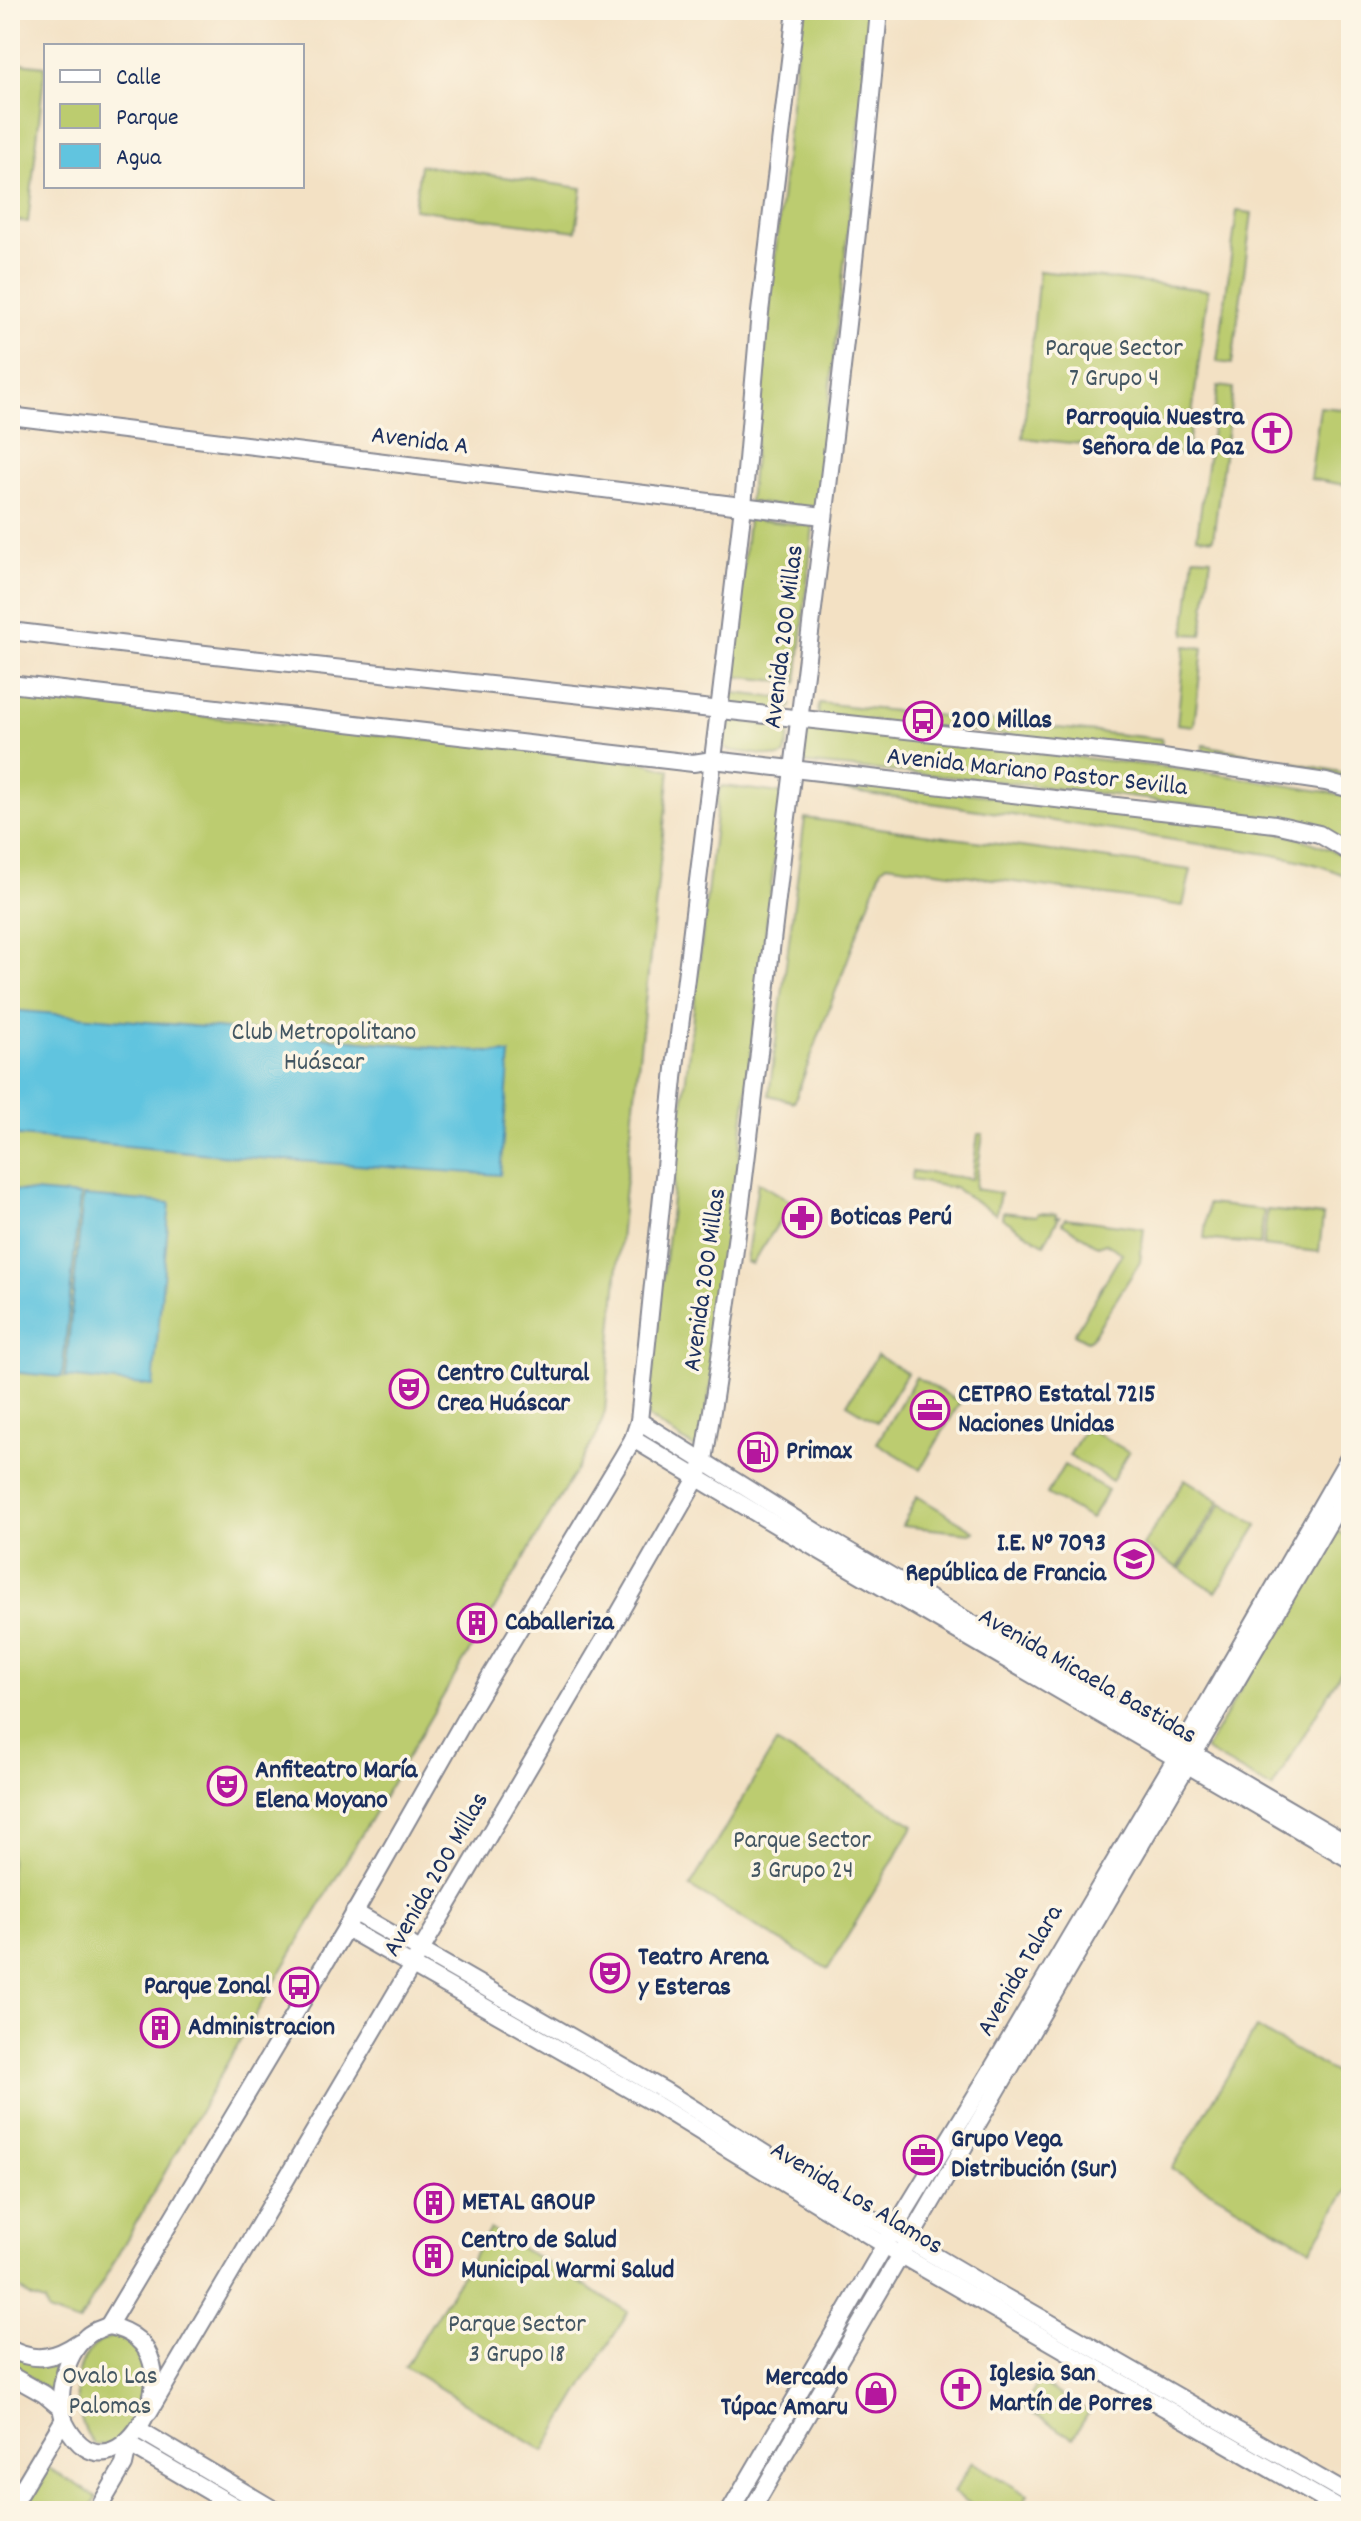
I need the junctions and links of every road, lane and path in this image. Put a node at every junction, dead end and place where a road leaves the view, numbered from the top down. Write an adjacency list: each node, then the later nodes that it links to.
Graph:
1 (796, 10): 4 (street, Avenida 200 Millas)
2 (879, 10): 5 (street, Avenida 200 Millas)
3 (10, 416): 4 (street, Avenida A)
4 (743, 506): 5 (street, Avenida A); 8 (street, Avenida 200 Millas)
5 (823, 516): 9 (street, Avenida 200 Millas)
6 (10, 631): 8 (street, Avenida Mariano Pastor Sevilla)
7 (10, 684): 11 (street, Avenida Mariano Pastor Sevilla)
8 (719, 711): 9 (street, Avenida Mariano Pastor Sevilla); 10 (street, Avenida 200 Millas)
9 (800, 719): 12 (street, Avenida 200 Millas); 14 (street, Avenida Mariano Pastor Sevilla)
10 (713, 760): 11 (street, Avenida Mariano Pastor Sevilla); 12 (street, Avenida Mariano Pastor Sevilla); 13 (street, Avenida 200 Millas)
11 (693, 763): 13 (street)
12 (793, 770): 15 (street, Avenida Mariano Pastor Sevilla); 19 (street, Avenida 200 Millas)
13 (711, 778): 16 (street, Avenida 200 Millas)
14 (1351, 789)
15 (1351, 853)
16 (639, 1421): 17 (street, Avenida 200 Millas); 19 (street, Avenida Micaela Bastidas)
17 (633, 1439): 20 (street, Avenida Micaela Bastidas); 25 (street, Avenida 200 Millas)
18 (1351, 1454): 22 (street, Avenida Talara)
19 (704, 1460): 20 (street, Avenida 200 Millas); 22 (street, Avenida Micaela Bastidas)
20 (697, 1478): 22 (street, Avenida Micaela Bastidas); 27 (street, Avenida 200 Millas)
21 (1351, 1485): 22 (street, Avenida Talara)
22 (1185, 1755): 23 (street, Avenida Micaela Bastidas); 24 (street, Avenida Micaela Bastidas); 29 (street, Avenida Talara); 30 (street, Avenida Talara)
23 (1351, 1846)
24 (1351, 1860)
25 (354, 1912): 26 (street, Avenida 200 Millas); 27 (street, Avenida Los Alamos)
26 (346, 1928): 28 (street, Avenida Los Alamos); 32 (street, Avenida 200 Millas)
27 (420, 1950): 28 (street, Avenida 200 Millas); 29 (street, Avenida Los Alamos)
28 (412, 1966): 29 (street, Avenida Los Alamos); 36 (street, Avenida 200 Millas)
29 (889, 2238): 30 (street, Avenida Los Alamos); 31 (street, Avenida Los Alamos); 44 (street, Avenida Talara)
30 (910, 2240): 31 (street, Avenida Talara); 39 (street, Avenida Los Alamos)
31 (901, 2255): 45 (street, Avenida Talara); 46 (street, Avenida Los Alamos)
32 (108, 2326): 33 (street); 36 (street)
33 (84, 2338): 34 (street); 37 (street)
34 (10, 2349)
35 (10, 2375): 37 (street)
36 (149, 2412): 38 (street)
37 (63, 2414): 38 (street); 40 (street)
38 (134, 2443): 41 (street); 42 (street); 43 (street)
39 (1351, 2496)
40 (10, 2509)
41 (97, 2511)
42 (243, 2511)
43 (276, 2511)
44 (730, 2511)
45 (751, 2511)
46 (1343, 2511)

